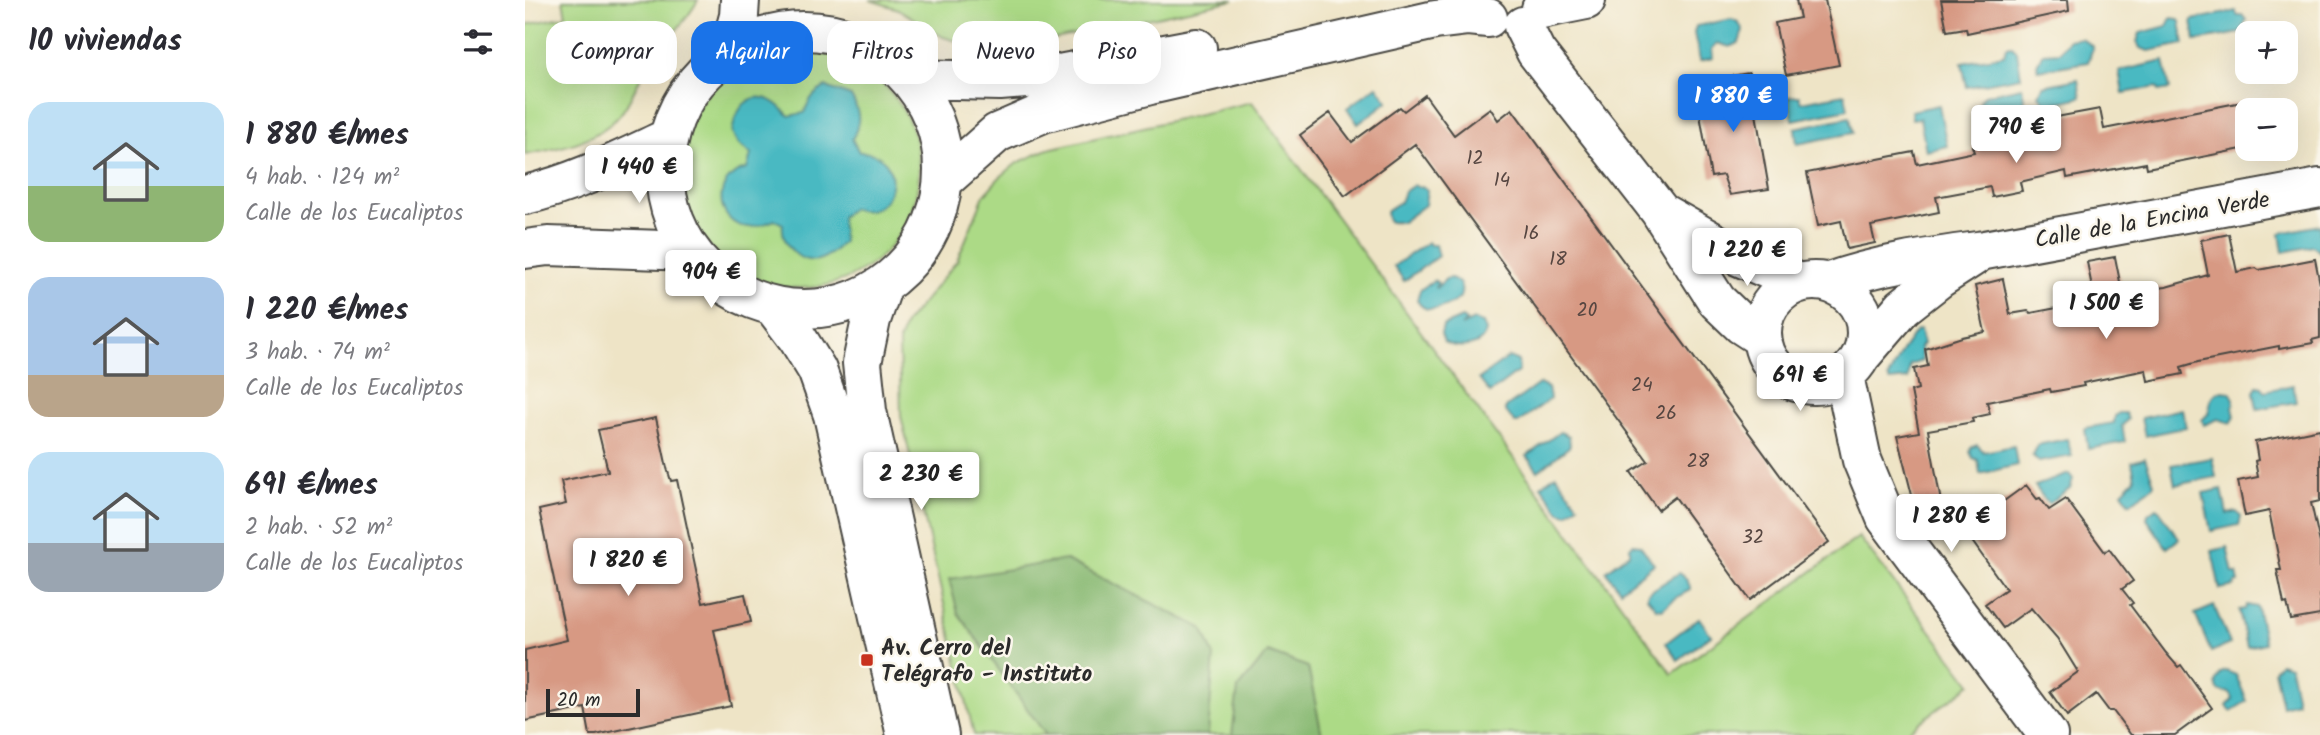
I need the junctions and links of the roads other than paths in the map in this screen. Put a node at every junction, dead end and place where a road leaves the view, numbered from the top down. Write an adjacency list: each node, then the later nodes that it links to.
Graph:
1 (740, 0): 6 (street)
2 (1432, 0): 8 (street)
3 (1586, 0): 4 (street)
4 (1515, 11): 12 (street); 15 (street)
5 (805, 15): 7 (street)
6 (738, 21)
7 (827, 26)
8 (938, 80)
9 (696, 84): 11 (street)
10 (914, 84): 12 (street)
11 (664, 140): 14 (street); 18 (street)
12 (944, 180): 20 (street)
13 (2320, 188): 17 (street, Calle de la Encina Verde)
14 (525, 195)
15 (1658, 211): 19 (street); 22 (street)
16 (525, 250): 18 (street)
17 (1985, 250): 19 (street, Calle de la Encina Verde); 23 (street, Calle de la Encina Verde)
18 (691, 251): 21 (street)
19 (1814, 283): 22 (street); 23 (street)
20 (883, 285): 21 (street); 25 (street)
21 (773, 306): 24 (street)
22 (1762, 338): 23 (street)
23 (1853, 366): 26 (street)
24 (906, 735)
25 (939, 735)
26 (2048, 735)

